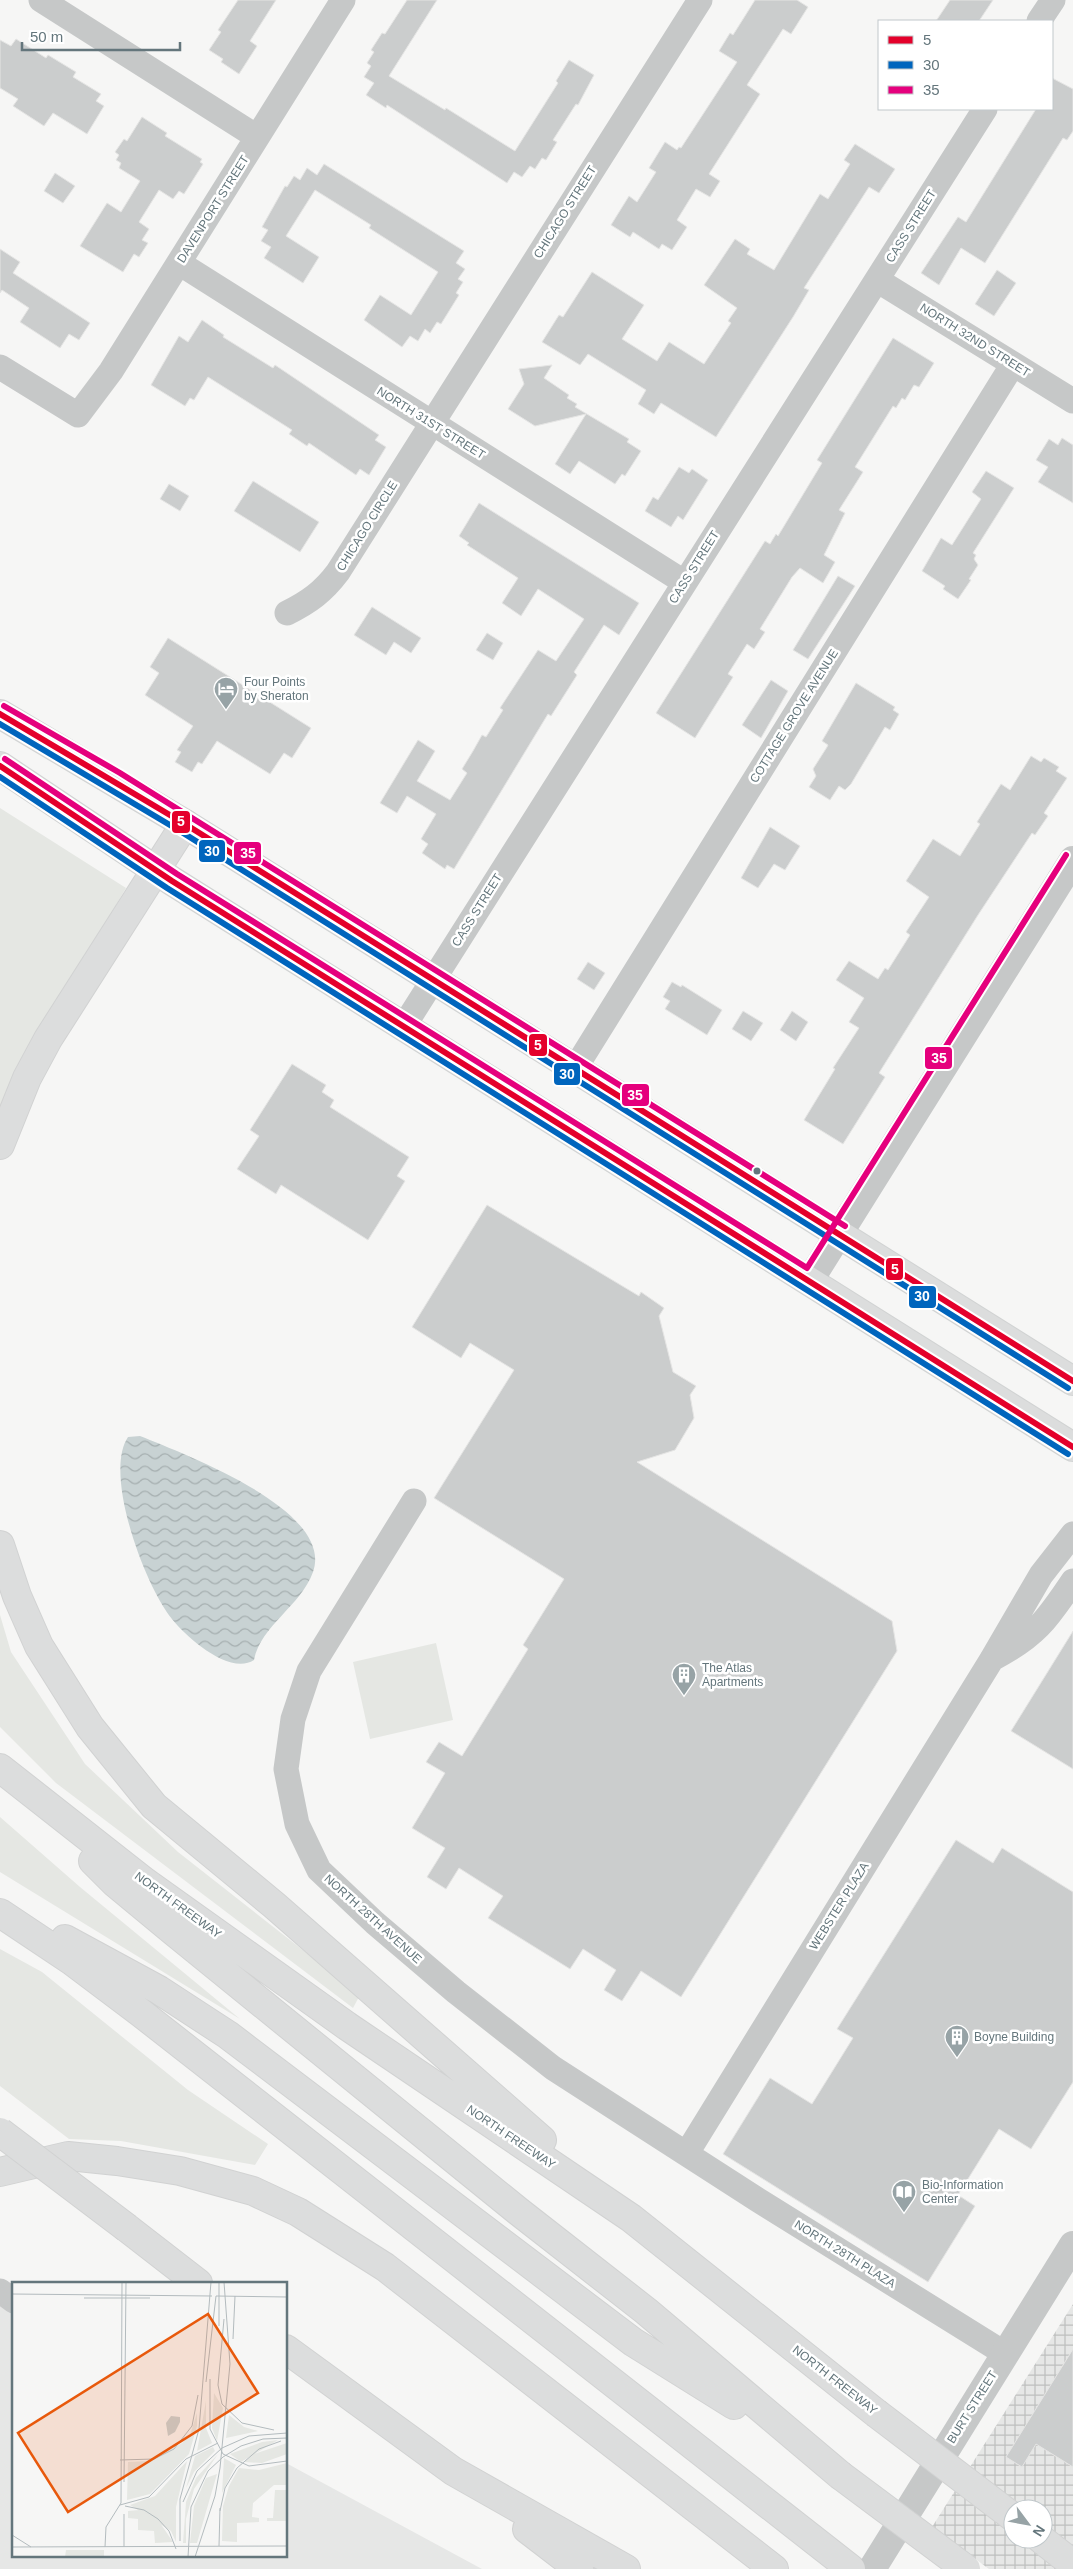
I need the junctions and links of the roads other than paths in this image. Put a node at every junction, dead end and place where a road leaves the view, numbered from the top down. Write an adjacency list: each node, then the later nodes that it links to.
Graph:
1 (41, 0): 7 (street)
2 (344, 0): 7 (street, DAVENPORT STREET)
3 (700, 0): 13 (street, CHICAGO STREET)
4 (1053, 0): 5 (street)
5 (1041, 20)
6 (984, 110): 9 (street, CASS STREET)
7 (257, 137): 8 (street, DAVENPORT STREET)
8 (179, 263): 11 (street, DAVENPORT STREET); 13 (street, NORTH 31ST STREET)
9 (878, 280): 10 (street, NORTH 32ND STREET); 14 (street, CASS STREET)
10 (1014, 364): 12 (street, NORTH 32ND STREET); 23 (street, COTTAGE GROVE AVENUE)
11 (0, 367)
12 (1073, 401)
13 (431, 423): 14 (street, NORTH 31ST STREET); 15 (street, CHICAGO CIRCLE)
14 (684, 582): 21 (street, CASS STREET)
15 (287, 613)
16 (0, 714): 18 (main road)
17 (0, 766): 20 (main road)
18 (185, 824): 20 (main road); 21 (main road)
19 (1073, 860): 25 (street)
20 (156, 870): 22 (main road); 24 (main road)
21 (433, 980): 22 (street, CASS STREET); 23 (main road)
22 (404, 1026): 26 (main road)
23 (576, 1068): 25 (main road)
24 (0, 1145)
25 (840, 1233): 26 (street); 27 (main road)
26 (810, 1280): 28 (main road)
27 (1073, 1381)
28 (1073, 1447)
29 (414, 1501): 37 (street, NORTH 28TH AVENUE)
30 (1073, 1534): 33 (street, WEBSTER PLAZA)
31 (0, 1546): 39 (main road)
32 (1073, 1581): 33 (street, WEBSTER PLAZA)
33 (992, 1659): 37 (street, WEBSTER PLAZA)
34 (5, 1772): 39 (main road, NORTH FREEWAY); 46 (main road)
35 (0, 1911): 46 (main road); 54 (main road)
36 (0, 2132): 41 (main road, bridge)
37 (686, 2152): 45 (street, NORTH 28TH PLAZA)
38 (0, 2172): 53 (main road)
39 (631, 2218): 48 (main road, NORTH FREEWAY, bridge)
40 (1073, 2245): 45 (street, BURT STREET)
41 (197, 2282)
42 (0, 2291): 43 (street)
43 (12, 2300)
44 (288, 2350): 47 (main road)
45 (1004, 2353): 55 (street, BURT STREET)
46 (814, 2455): 56 (main road, bridge)
47 (453, 2471): 51 (main road); 52 (main road)
48 (1003, 2509)
49 (1053, 2548): 50 (main road)
50 (1073, 2564)
51 (578, 2569)
52 (626, 2569)
53 (774, 2569)
54 (851, 2569)
55 (872, 2569)
56 (966, 2569)

